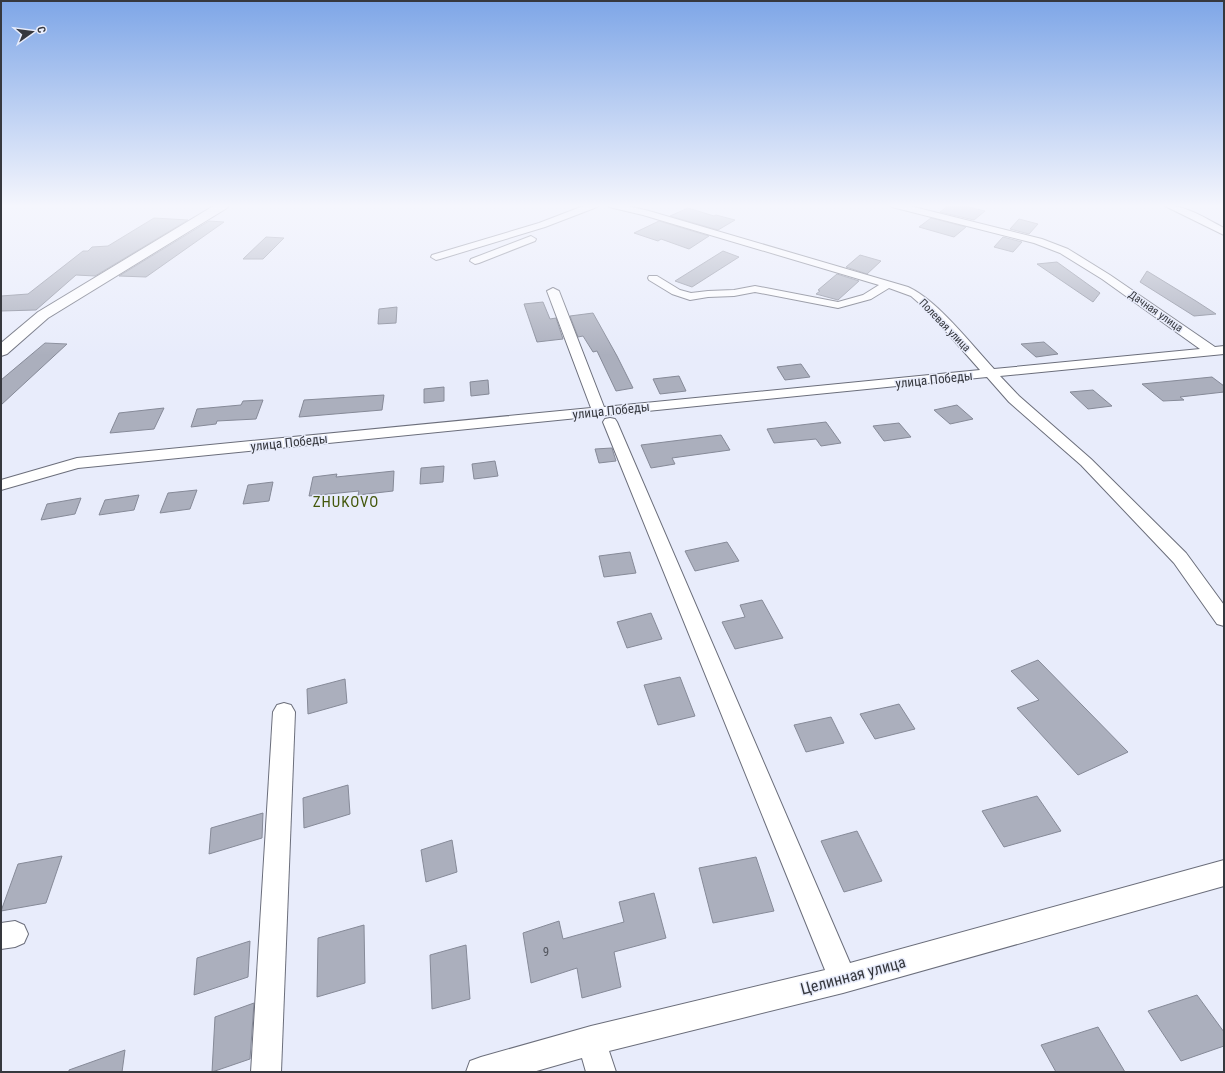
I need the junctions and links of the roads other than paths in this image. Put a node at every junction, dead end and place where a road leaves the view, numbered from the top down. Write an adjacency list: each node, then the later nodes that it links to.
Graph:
1 (141, 255): 11 (street)
2 (446, 255): 6 (street)
3 (491, 255): 7 (street)
4 (789, 255): 9 (street, Полевая улица)
5 (1071, 255): 12 (street, Дачная улица)
6 (436, 258)
7 (475, 261)
8 (653, 278): 9 (street)
9 (888, 284): 13 (street, Полевая улица)
10 (553, 291): 14 (street)
11 (1, 351)
12 (1218, 351): 13 (street, улица Победы)
13 (990, 373): 14 (street, улица Победы); 16 (street, Полевая улица)
14 (605, 417): 15 (street, улица Победы); 19 (street)
15 (1, 485)
16 (1222, 613)
17 (284, 712): 21 (street)
18 (1224, 872): 19 (street, Целинная улица)
19 (843, 979): 20 (street, Целинная улица)
20 (591, 1041): 22 (street, Целинная улица); 23 (street)
21 (266, 1072)
22 (481, 1072)
23 (601, 1072)

